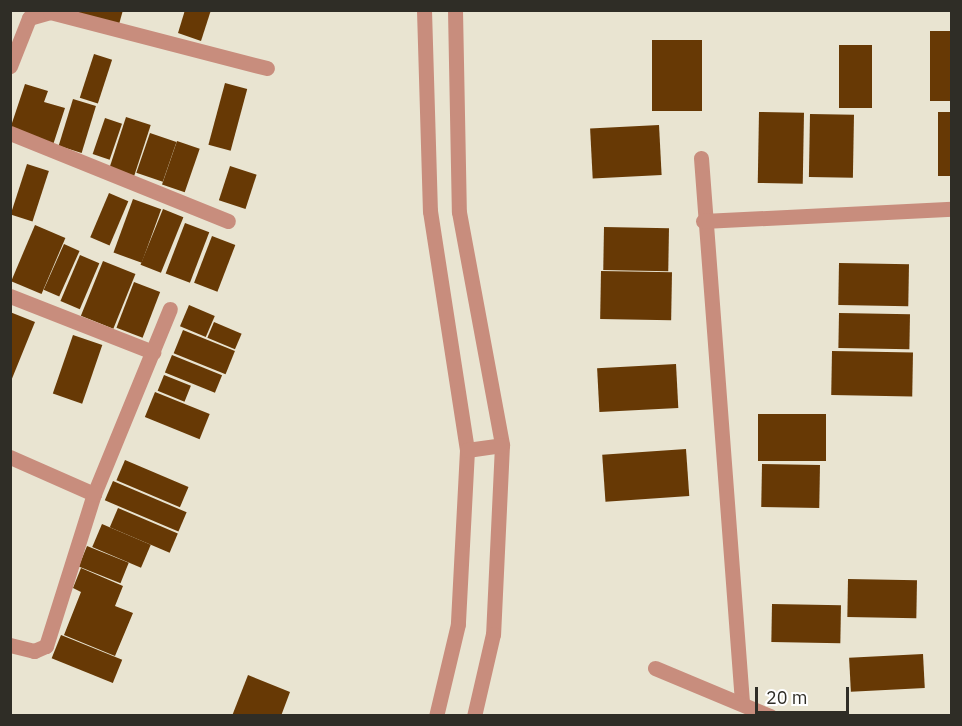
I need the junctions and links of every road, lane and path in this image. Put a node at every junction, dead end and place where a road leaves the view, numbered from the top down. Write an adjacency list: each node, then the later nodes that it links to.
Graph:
1 (424, 10): 14 (street)
2 (455, 10): 13 (street)
3 (10, 66): 4 (street)
4 (267, 68)
5 (10, 134): 8 (street)
6 (701, 158): 9 (street)
7 (951, 209): 9 (street)
8 (228, 221)
9 (704, 221): 19 (street)
10 (10, 296): 12 (street)
11 (170, 309): 12 (street)
12 (153, 352): 16 (street)
13 (502, 445): 14 (street); 21 (street)
14 (467, 450): 20 (street)
15 (10, 458): 16 (street)
16 (94, 494): 17 (street)
17 (10, 645)
18 (655, 668): 19 (street)
19 (742, 702): 22 (street)
20 (436, 716)
21 (474, 716)
22 (770, 716)

